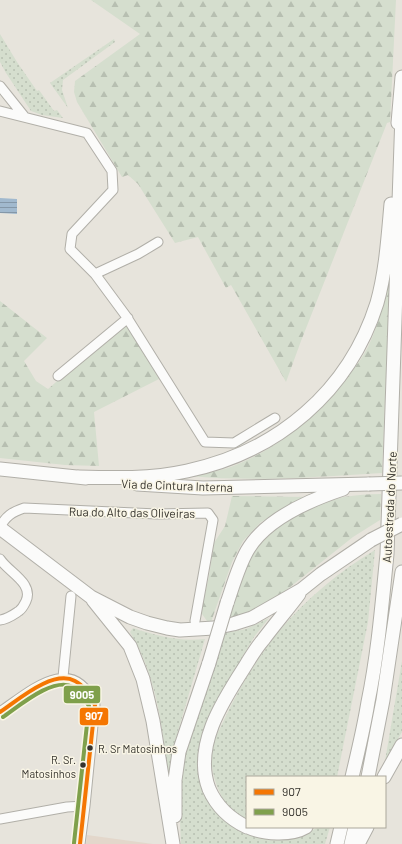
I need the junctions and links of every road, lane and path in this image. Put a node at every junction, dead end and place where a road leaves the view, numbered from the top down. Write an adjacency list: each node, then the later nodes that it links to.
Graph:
1 (402, 76): 12 (highway)
2 (0, 86): 5 (street)
3 (0, 111): 5 (street)
4 (402, 114): 25 (highway, Autoestrada do Norte)
5 (24, 116): 7 (street)
6 (158, 242): 7 (street)
7 (95, 274): 8 (street)
8 (128, 318): 9 (street); 10 (street)
9 (58, 376)
10 (275, 418)
11 (0, 469): 12 (highway, Via de Cintura Interna)
12 (78, 477): 14 (highway, Via de Cintura Interna)
13 (402, 483): 14 (highway, Via de Cintura Interna, bridge)
14 (364, 484): 41 (highway, bridge)
15 (402, 524): 19 (highway, bridge)
16 (0, 527): 21 (highway); 23 (street, Rua do Alto das Oliveiras)
17 (1, 561): 22 (street)
18 (402, 572): 30 (highway)
19 (301, 590): 21 (highway); 34 (highway)
20 (71, 596): 24 (street)
21 (91, 597): 41 (highway)
22 (0, 620)
23 (195, 621)
24 (63, 677): 26 (street); 32 (street)
25 (369, 702): 28 (highway); 29 (highway, Autoestrada do Norte)
26 (0, 712)
27 (402, 745): 31 (highway)
28 (346, 776)
29 (352, 776)
30 (368, 776)
31 (385, 776)
32 (85, 806): 33 (street); 40 (street)
33 (0, 819)
34 (246, 827)
35 (250, 828): 36 (highway)
36 (305, 828)
37 (341, 828): 42 (highway)
38 (355, 828): 43 (highway)
39 (366, 828): 44 (highway)
40 (80, 844)
41 (175, 844)
42 (337, 844)
43 (351, 844)
44 (358, 844)

